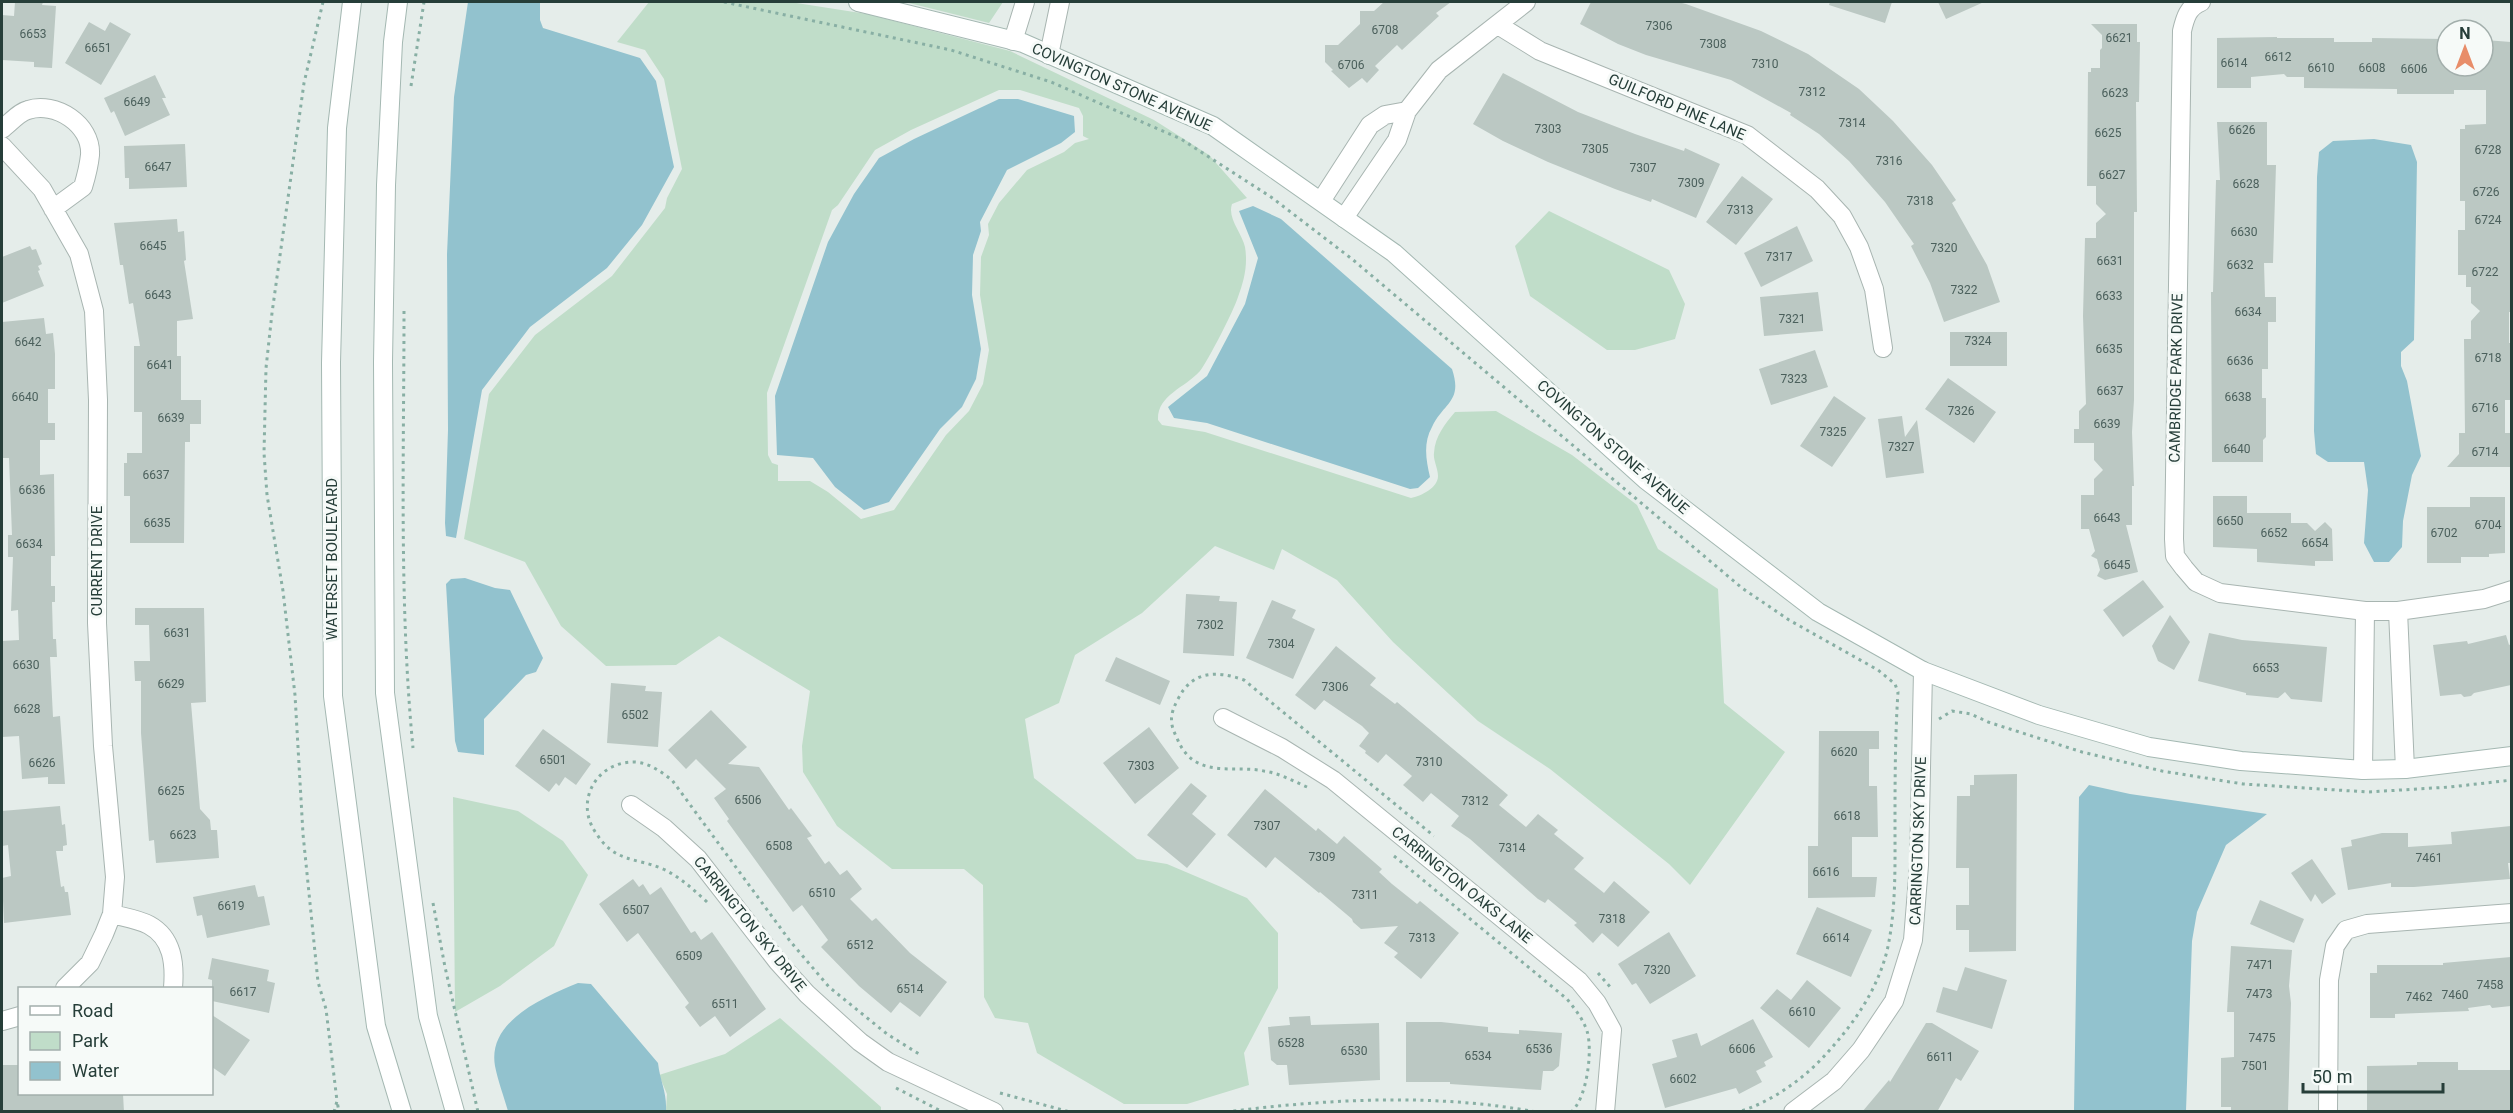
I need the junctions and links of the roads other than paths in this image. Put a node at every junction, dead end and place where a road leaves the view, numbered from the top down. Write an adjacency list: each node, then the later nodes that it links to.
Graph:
1 (352, 2): 33 (street, WATERSET BOULEVARD)
2 (398, 2): 34 (street)
3 (864, 2): 9 (street, COVINGTON STONE AVENUE)
4 (1025, 2): 9 (street)
5 (1060, 2): 10 (street)
6 (1526, 2): 8 (street)
7 (2201, 2): 19 (street, CAMBRIDGE PARK DRIVE)
8 (1498, 25): 11 (street); 17 (street, GUILFORD PINE LANE)
9 (1013, 41): 10 (street, COVINGTON STONE AVENUE)
10 (1049, 55): 14 (street, COVINGTON STONE AVENUE)
11 (1407, 111): 14 (street); 16 (street)
12 (2, 129): 15 (street)
13 (2, 146): 15 (street, CURRENT DRIVE)
14 (1321, 201): 16 (street, COVINGTON STONE AVENUE)
15 (53, 209): 28 (street, CURRENT DRIVE)
16 (1344, 218): 21 (street, COVINGTON STONE AVENUE)
17 (1883, 348)
18 (2511, 590): 20 (street, CAMBRIDGE PARK DRIVE)
19 (2365, 611): 20 (street, CAMBRIDGE PARK DRIVE); 25 (street)
20 (2398, 611): 24 (street)
21 (1923, 671): 25 (street, COVINGTON STONE AVENUE); 37 (street, CARRINGTON SKY DRIVE)
22 (1223, 718): 36 (street, CARRINGTON OAKS LANE)
23 (2511, 756): 24 (street, COVINGTON STONE AVENUE)
24 (2405, 769): 25 (street, COVINGTON STONE AVENUE)
25 (2363, 770)
26 (631, 805): 35 (street, CARRINGTON SKY DRIVE)
27 (2511, 913): 38 (street)
28 (112, 914): 29 (street, CURRENT DRIVE); 30 (street)
29 (67, 987)
30 (173, 987)
31 (18, 1017): 32 (street)
32 (2, 1021)
33 (402, 1112)
34 (455, 1112)
35 (994, 1112)
36 (1605, 1112)
37 (1792, 1112)
38 (2328, 1112)

